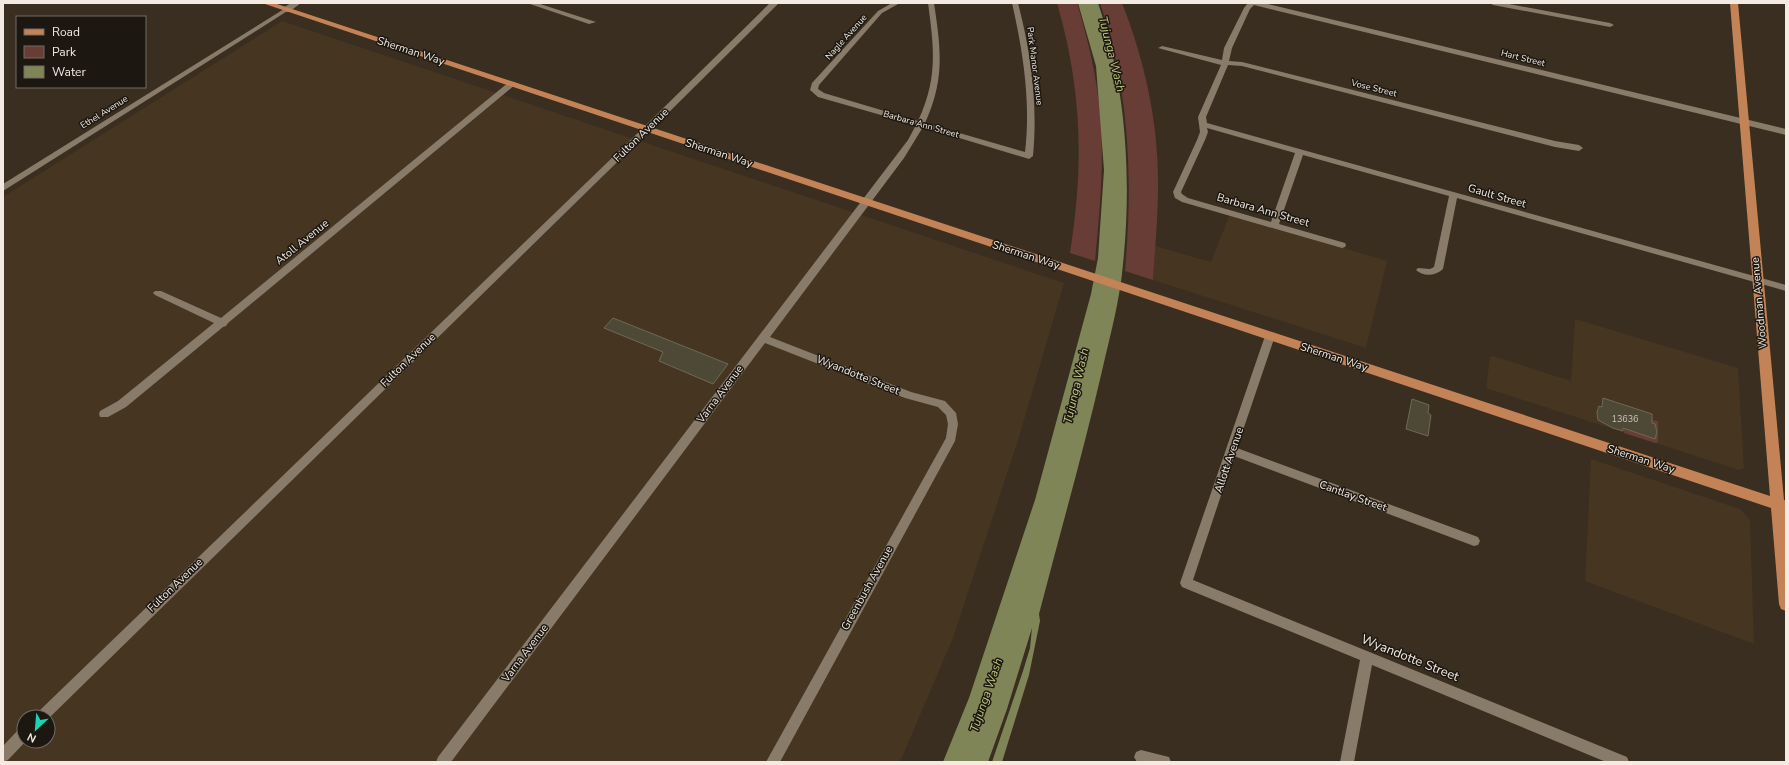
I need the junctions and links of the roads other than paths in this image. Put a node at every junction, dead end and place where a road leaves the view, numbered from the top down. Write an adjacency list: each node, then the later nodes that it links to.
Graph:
1 (266, 3): 12 (main road, Sherman Way)
2 (297, 3): 12 (street, Ethel Avenue)
3 (533, 3): 13 (street)
4 (775, 3): 22 (street, Fulton Avenue)
5 (897, 3): 18 (street, Nagle Avenue)
6 (931, 3): 20 (street, Varna Avenue)
7 (1015, 3): 26 (street, Park Manor Avenue)
8 (1252, 3): 16 (street)
9 (1255, 3): 19 (street, Hart Street)
10 (1493, 3): 14 (street)
11 (1733, 3): 19 (main road, Woodman Avenue)
12 (286, 10): 17 (main road, Sherman Way); 27 (street, Ethel Avenue)
13 (592, 22)
14 (1610, 25)
15 (1162, 48): 16 (street, Vose Street)
16 (1226, 63): 21 (street); 24 (street, Vose Street)
17 (512, 84): 22 (main road, Sherman Way); 36 (street, Atoll Avenue)
18 (814, 90): 20 (street, Barbara Ann Street)
19 (1744, 122): 23 (street, Hart Street); 33 (main road, Woodman Avenue)
20 (921, 124): 26 (street, Barbara Ann Street); 29 (street, Varna Avenue)
21 (1203, 124): 25 (street, Gault Street); 30 (street, Barbara Ann Street)
22 (647, 129): 29 (main road, Sherman Way); 47 (street, Fulton Avenue)
23 (1786, 132)
24 (1579, 148)
25 (1300, 151): 28 (street, Gault Street); 30 (street)
26 (1029, 156)
27 (3, 188)
28 (1453, 195): 32 (street); 33 (street, Gault Street)
29 (867, 202): 37 (main road, Sherman Way); 38 (street, Varna Avenue)
30 (1274, 225): 31 (street, Barbara Ann Street)
31 (1342, 245)
32 (1421, 270)
33 (1757, 280): 34 (street, Gault Street); 42 (main road, Woodman Avenue)
34 (1786, 288)
35 (158, 293): 36 (street)
36 (223, 323): 40 (street, Atoll Avenue)
37 (1270, 336): 41 (street, Allott Avenue); 42 (main road, Sherman Way)
38 (763, 338): 39 (street, Wyandotte Street); 51 (street, Varna Avenue)
39 (951, 413): 52 (street, Greenbush Avenue)
40 (104, 414)
41 (1232, 451): 43 (street, Cantlay Street); 44 (street, Allott Avenue)
42 (1781, 506): 45 (main road, Woodman Avenue)
43 (1474, 541)
44 (1186, 583): 46 (street, Wyandotte Street)
45 (1786, 604)
46 (1367, 657): 54 (street); 55 (street, Wyandotte Street)
47 (49, 709)
48 (16, 742): 49 (street)
49 (3, 755)
50 (1141, 756): 53 (street)
51 (443, 762)
52 (772, 762)
53 (1164, 762)
54 (1347, 762)
55 (1622, 762)

